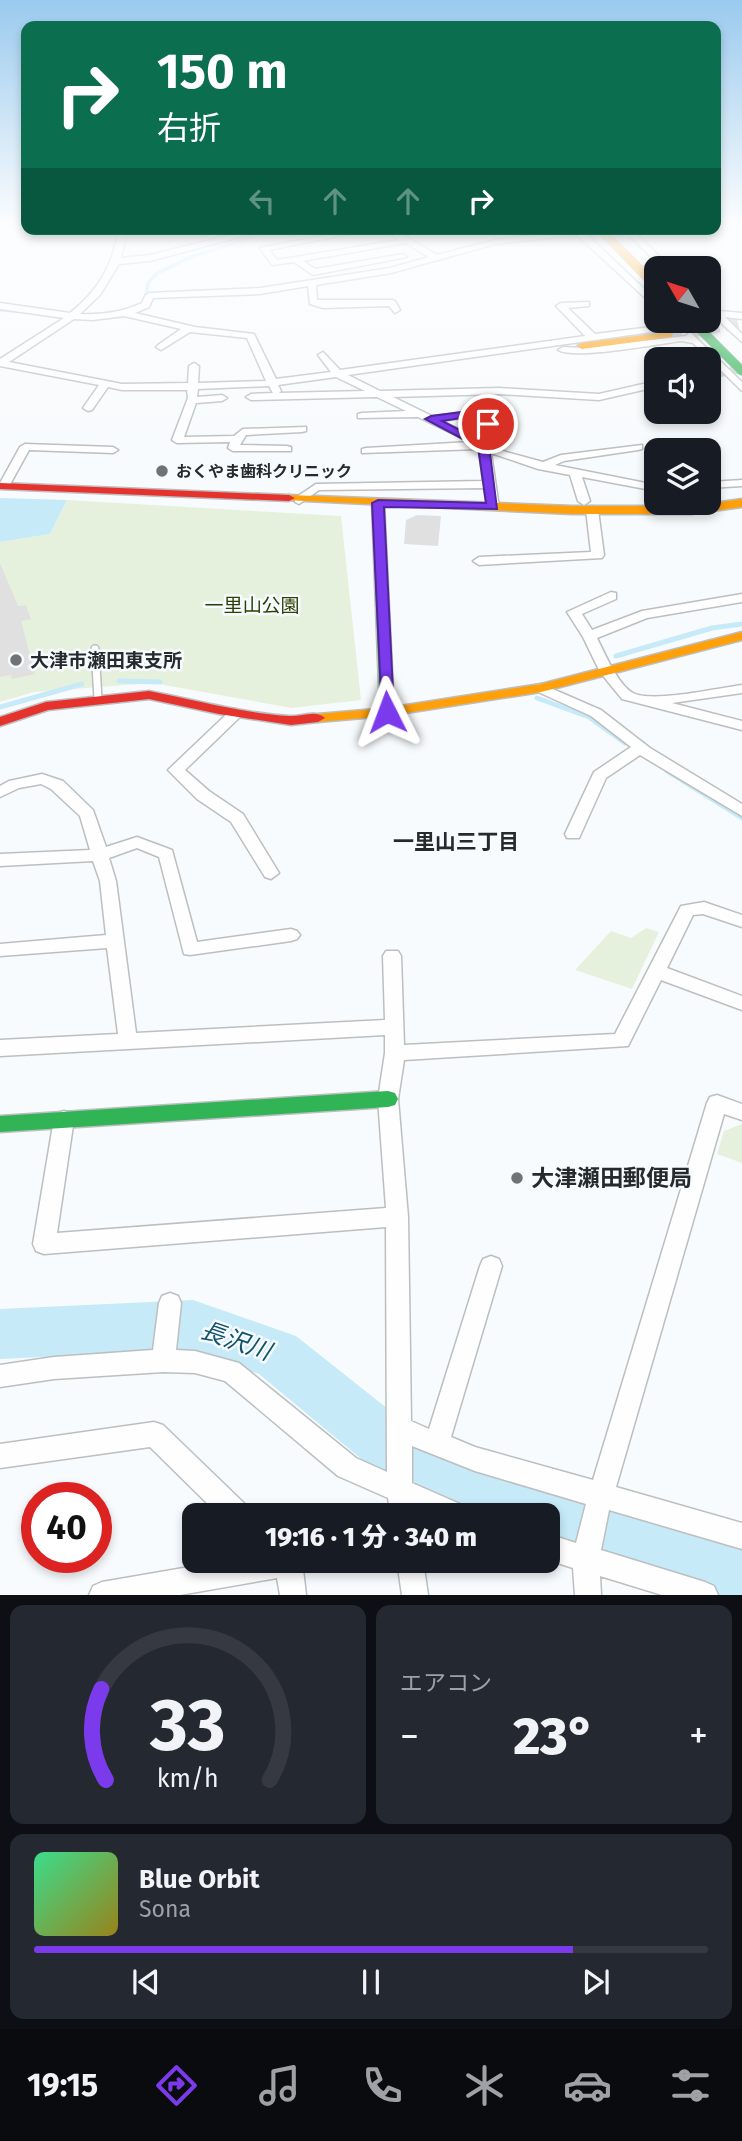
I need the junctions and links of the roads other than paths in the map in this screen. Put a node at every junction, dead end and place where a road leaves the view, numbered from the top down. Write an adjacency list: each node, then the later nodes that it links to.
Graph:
1 (87, 300): 11 (street)
2 (148, 300): 9 (street)
3 (217, 300): 7 (street)
4 (313, 300): 8 (street)
5 (586, 304): 22 (street)
6 (0, 306): 11 (street)
7 (216, 306)
8 (395, 310)
9 (131, 315): 11 (street); 16 (street)
10 (721, 315): 12 (street)
11 (75, 316): 29 (street)
12 (742, 316)
13 (149, 321): 16 (street)
14 (721, 321): 20 (street)
15 (721, 327): 27 (main road)
16 (185, 330): 24 (street); 35 (street)
17 (644, 331): 22 (main road)
18 (686, 333): 25 (main road, bridge)
19 (687, 333): 21 (street)
20 (739, 333)
21 (695, 341): 23 (street); 26 (street)
22 (587, 342): 23 (street)
23 (547, 345): 32 (street)
24 (161, 346)
25 (698, 347)
26 (700, 347)
27 (742, 353)
28 (323, 355): 32 (street)
29 (0, 363): 34 (street)
30 (194, 366): 39 (street)
31 (132, 371): 36 (street)
32 (338, 374): 35 (street); 40 (street)
33 (721, 374): 38 (street)
34 (105, 384): 36 (street); 42 (street)
35 (272, 385): 39 (street); 41 (street)
36 (125, 387): 39 (street)
37 (644, 387): 40 (street)
38 (742, 388)
39 (192, 394): 41 (street); 47 (street)
40 (382, 394): 41 (street); 44 (street)
41 (279, 396)
42 (88, 408)
43 (362, 416): 44 (street)
44 (425, 417): 46 (street); 48 (street)
45 (302, 429): 47 (street)
46 (501, 435)
47 (237, 439): 50 (street)
48 (484, 445): 52 (street); 53 (street); 56 (street)
49 (638, 447): 53 (street)
50 (286, 449)
51 (113, 450): 58 (street)
52 (366, 451)
53 (542, 467): 54 (street)
54 (575, 473): 59 (street); 64 (street)
55 (742, 483): 57 (street)
56 (489, 484): 60 (street); 63 (street)
57 (721, 484)
58 (2, 486): 60 (main road)
59 (644, 487)
60 (299, 500): 61 (main road)
61 (378, 503): 63 (main road); 78 (main road)
62 (742, 503): 65 (main road)
63 (493, 506): 64 (main road)
64 (588, 506): 66 (main road); 67 (street)
65 (721, 506)
66 (644, 509)
67 (479, 561)
68 (611, 596): 71 (street)
69 (742, 598): 71 (street)
70 (742, 635): 73 (main road)
71 (590, 637): 73 (street)
72 (95, 649): 76 (lane)
73 (607, 672): 74 (main road); 77 (street)
74 (541, 688): 78 (main road); 82 (street)
75 (742, 689): 77 (street)
76 (98, 699): 79 (main road); 80 (main road)
77 (649, 702): 81 (street)
78 (387, 712): 79 (main road)
79 (236, 713): 88 (street)
80 (0, 722)
81 (742, 726)
82 (641, 747): 84 (street); 85 (street)
83 (0, 792): 86 (street)
84 (742, 811)
85 (573, 834)
86 (100, 855): 87 (street); 90 (street); 91 (street)
87 (0, 860)
88 (271, 873)
89 (742, 921): 94 (street)
90 (291, 935)
91 (116, 941): 92 (street); 97 (street)
92 (0, 950)
93 (391, 956): 96 (street)
94 (656, 971): 95 (street); 99 (street)
95 (742, 1003)
96 (394, 1027): 97 (street); 99 (street)
97 (128, 1042): 98 (street)
98 (0, 1048)
99 (395, 1053): 100 (street)
100 (388, 1098): 102 (main road); 104 (street)
101 (742, 1112): 112 (street)
102 (64, 1119): 103 (main road); 104 (street)
103 (0, 1124)
104 (397, 1217): 109 (street)
105 (491, 1266): 110 (street)
106 (170, 1304): 107 (street)
107 (163, 1360): 108 (street); 114 (street)
108 (0, 1376)
109 (400, 1429): 110 (street); 114 (street)
110 (437, 1444): 112 (street)
111 (0, 1456): 113 (street)
112 (600, 1497): 115 (street); 117 (street)
113 (226, 1503)
114 (402, 1503)
115 (742, 1536)
116 (560, 1551): 117 (street)
117 (586, 1560): 124 (street); 125 (street)
118 (226, 1573): 121 (street)
119 (289, 1573): 122 (street)
120 (412, 1573): 123 (street)
121 (102, 1595)
122 (292, 1595)
123 (415, 1595)
124 (588, 1595)
125 (705, 1595)

